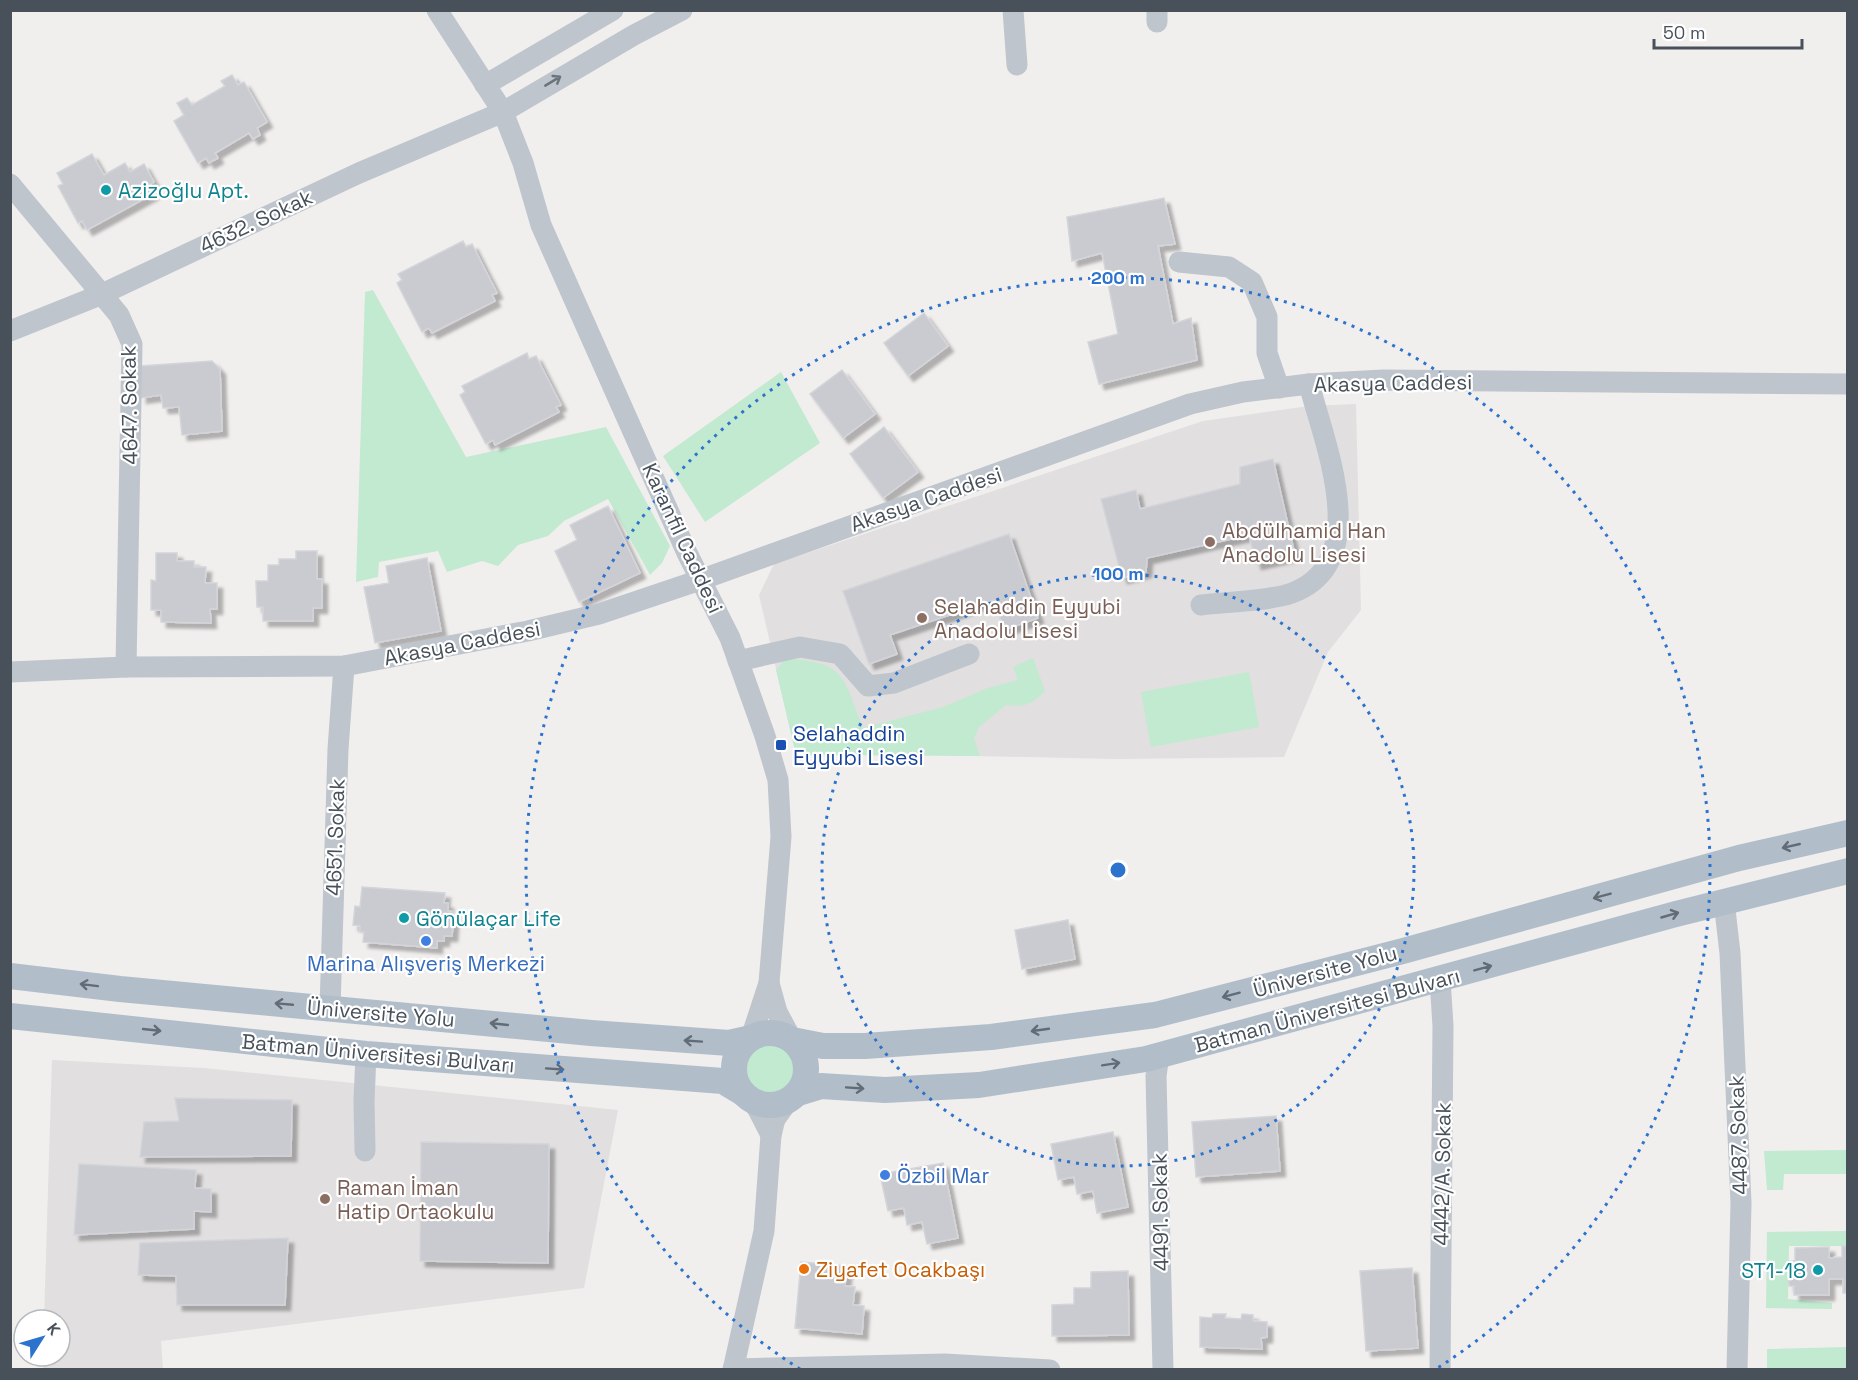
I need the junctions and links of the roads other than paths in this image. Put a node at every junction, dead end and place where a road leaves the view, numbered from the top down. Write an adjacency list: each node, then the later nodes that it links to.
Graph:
1 (437, 10): 6 (street, Karanfil Caddesi)
2 (613, 10): 6 (street)
3 (682, 10): 7 (street, 4632. Sokak, one-way to 3)
4 (1013, 10): 5 (street)
5 (1017, 65)
6 (485, 85): 7 (street, Karanfil Caddesi)
7 (503, 112): 10 (street, 4632. Sokak); 15 (street, Karanfil Caddesi)
8 (10, 184): 10 (street, 4647. Sokak)
9 (1179, 262): 14 (street)
10 (100, 295): 11 (street, 4632. Sokak); 20 (street, 4647. Sokak)
11 (10, 331)
12 (1309, 384): 13 (street, Akasya Caddesi); 14 (street, Akasya Caddesi); 16 (street)
13 (1848, 384)
14 (1279, 388): 15 (street, Akasya Caddesi)
15 (700, 580): 18 (street, Karanfil Caddesi); 19 (street, Akasya Caddesi)
16 (1200, 605)
17 (969, 654): 18 (street)
18 (738, 661): 27 (street, Karanfil Caddesi)
19 (344, 666): 20 (street, Akasya Caddesi); 28 (street, 4651. Sokak)
20 (126, 667): 21 (street, Akasya Caddesi)
21 (10, 672)
22 (1848, 833): 31 (main road, Üniversite Yolu, one-way to 31)
23 (1848, 871): 24 (main road, Batman Üniversitesi Bulvarı)
24 (1724, 901): 26 (main road, Batman Üniversitesi Bulvarı, one-way to 24); 42 (street, 4487. Sokak)
25 (10, 976): 28 (main road, Üniversite Yolu, one-way to 25)
26 (1440, 979): 33 (main road, Batman Üniversitesi Bulvarı); 41 (street, 4442/A. Sokak)
27 (769, 983): 30 (street); 31 (street)
28 (330, 1008): 30 (main road, Üniversite Yolu, one-way to 28)
29 (10, 1016): 32 (main road, Batman Üniversitesi Bulvarı, one-way to 32)
30 (751, 1038): 31 (main road); 34 (main road)
31 (792, 1040): 35 (main road)
32 (366, 1054): 34 (main road, Batman Üniversitesi Bulvarı, one-way to 34); 37 (street)
33 (1159, 1055): 35 (main road, Batman Üniversitesi Bulvarı, one-way to 33); 40 (street, 4491. Sokak)
34 (748, 1097): 35 (main road); 36 (street)
35 (793, 1097): 36 (street)
36 (771, 1135): 38 (street)
37 (366, 1151)
38 (733, 1369): 39 (street)
39 (1050, 1370)
40 (1164, 1370)
41 (1440, 1370)
42 (1737, 1370)

